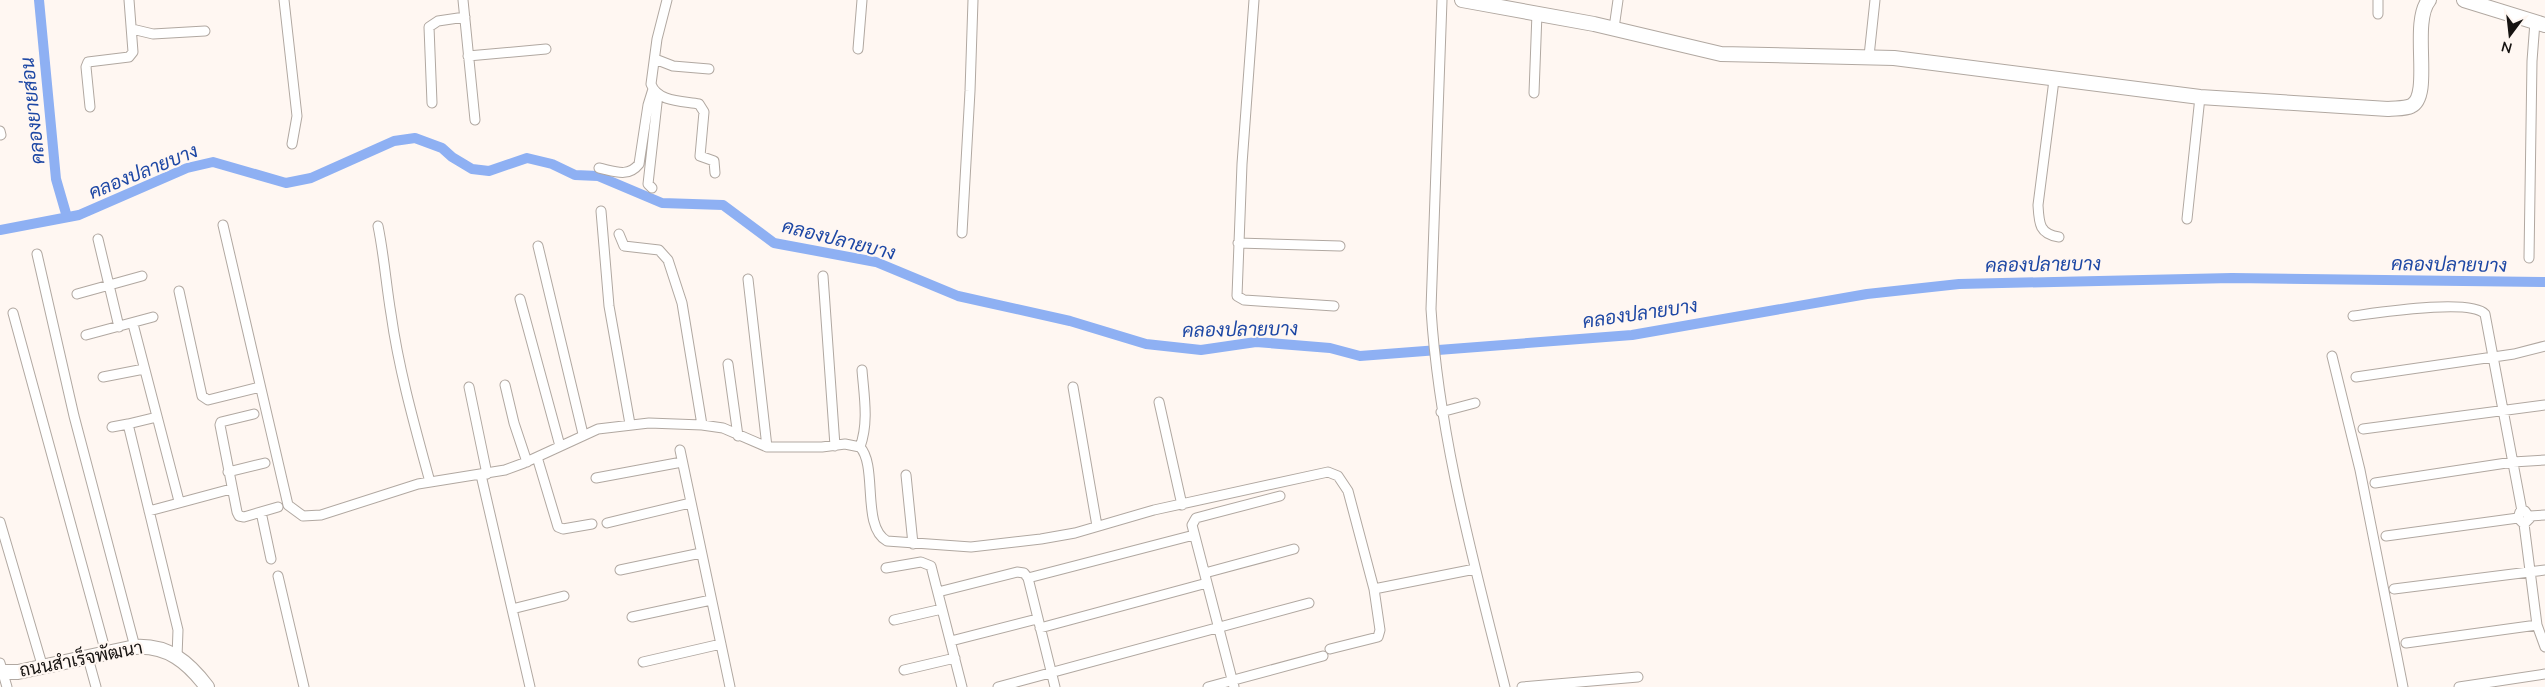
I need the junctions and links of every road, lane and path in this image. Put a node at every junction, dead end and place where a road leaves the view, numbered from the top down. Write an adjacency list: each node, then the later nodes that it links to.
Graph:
1 (129, 0): 20 (street)
2 (284, 0): 35 (street)
3 (463, 0): 17 (street)
4 (667, 0): 26 (street)
5 (862, 0): 23 (street)
6 (972, 0): 43 (street)
7 (1254, 0): 47 (street)
8 (1442, 0): 82 (street)
9 (1462, 0): 15 (street)
10 (1618, 0): 19 (street)
11 (1876, 0): 25 (street)
12 (2378, 0): 16 (street)
13 (2429, 0): 31 (street)
14 (2464, 0): 18 (street)
15 (1537, 13): 19 (street); 30 (street)
16 (2378, 14)
17 (465, 17): 24 (street); 32 (street)
18 (2540, 24): 51 (street)
19 (1614, 28): 25 (street)
20 (132, 29): 21 (street); 33 (street)
21 (205, 31)
22 (546, 49): 24 (street)
23 (858, 49)
24 (468, 56): 34 (street)
25 (1869, 56): 28 (street)
26 (654, 59): 27 (street); 29 (street)
27 (709, 69)
28 (2054, 80): 31 (street); 45 (street)
29 (656, 92): 36 (street); 37 (street); 38 (street)
30 (1534, 93)
31 (2200, 97): 40 (street)
32 (432, 103)
33 (90, 106)
34 (475, 120)
35 (292, 144)
36 (599, 168)
37 (715, 173)
38 (652, 188)
39 (601, 211): 86 (street)
40 (2188, 219)
41 (222, 225): 75 (street)
42 (378, 226): 107 (street)
43 (962, 233)
44 (618, 234): 87 (street)
45 (2058, 237)
46 (98, 239): 55 (street)
47 (1238, 243): 49 (street); 59 (street)
48 (538, 246): 90 (street)
49 (1340, 246)
50 (37, 254): 154 (street)
51 (2529, 258)
52 (142, 276): 55 (street)
53 (823, 276): 93 (street)
54 (748, 279): 94 (street)
55 (109, 284): 57 (street); 64 (street)
56 (179, 291): 75 (street)
57 (77, 294)
58 (520, 299): 92 (street)
59 (1334, 306)
60 (13, 313): 157 (street)
61 (2353, 316): 68 (street)
62 (153, 317): 63 (street)
63 (133, 324): 64 (street); 70 (street)
64 (119, 327): 65 (street)
65 (86, 334)
66 (2545, 346): 68 (street)
67 (2332, 356): 182 (street)
68 (2493, 356): 73 (street); 81 (street)
69 (728, 364): 91 (street)
70 (144, 369): 72 (street); 84 (street)
71 (862, 370): 95 (street)
72 (103, 377)
73 (2356, 377)
74 (505, 385): 99 (street)
75 (260, 386): 107 (street)
76 (469, 387): 104 (street)
77 (1073, 387): 122 (street)
78 (1159, 402): 113 (street)
79 (1475, 403): 82 (street)
80 (2545, 405): 81 (street)
81 (2504, 409): 89 (street); 101 (street)
82 (1442, 412): 130 (street)
83 (254, 414): 103 (street)
84 (157, 417): 85 (street); 111 (street)
85 (128, 424): 88 (street); 115 (street)
86 (630, 424): 87 (street); 90 (street)
87 (702, 425): 91 (street)
88 (112, 427)
89 (2363, 429)
90 (583, 434): 92 (street)
91 (738, 436): 94 (street)
92 (560, 446): 97 (street)
93 (835, 446): 94 (street); 95 (street)
94 (767, 447)
95 (860, 447): 125 (street)
96 (680, 450): 100 (street)
97 (537, 457): 99 (street); 120 (street)
98 (2545, 460): 101 (street)
99 (527, 462): 104 (street)
100 (682, 462): 106 (street); 112 (street)
101 (2513, 462): 108 (street); 118 (street)
102 (265, 463): 103 (street)
103 (228, 472): 109 (street)
104 (484, 474): 107 (street); 144 (street)
105 (906, 475): 125 (street)
106 (596, 478)
107 (430, 482)
108 (2375, 483)
109 (231, 489): 111 (street); 116 (street)
110 (1280, 496): 123 (street)
111 (179, 502): 115 (street)
112 (690, 504): 121 (street); 127 (street)
113 (1182, 505): 122 (street); 138 (street)
114 (278, 507): 116 (street)
115 (150, 511): 159 (street)
116 (261, 512): 128 (street)
117 (2545, 515): 118 (street)
118 (2524, 517): 124 (street); 133 (street)
119 (0, 522): 163 (street)
120 (592, 524)
121 (607, 524)
122 (1097, 526): 125 (street)
123 (1194, 535): 134 (street); 136 (street)
124 (2386, 536)
125 (913, 544)
126 (1294, 549): 134 (street)
127 (701, 553): 131 (street); 142 (street)
128 (271, 559)
129 (886, 568): 140 (street)
130 (1475, 569): 138 (street); 180 (street)
131 (620, 570)
132 (2545, 570): 133 (street)
133 (2530, 571): 139 (street); 149 (street)
134 (1205, 573): 137 (street)
135 (278, 576): 173 (street)
136 (1028, 578): 140 (street); 148 (street)
137 (1208, 583): 148 (street); 150 (street)
138 (1374, 589): 156 (street)
139 (2394, 589)
140 (938, 592): 145 (street)
141 (564, 596): 144 (street)
142 (711, 600): 146 (street); 153 (street)
143 (1309, 604): 150 (street)
144 (512, 609): 174 (street)
145 (942, 609): 147 (street); 151 (street)
146 (632, 617)
147 (894, 620)
148 (1039, 623): 151 (street); 166 (street)
149 (2537, 625): 152 (street); 155 (street)
150 (1218, 628): 166 (street); 169 (street)
151 (951, 641): 161 (street)
152 (2406, 643)
153 (721, 644): 162 (street); 175 (street)
154 (136, 647): 157 (street, ถนนสำเร็จพัฒนา); 159 (street, ถนนสำเร็จพัฒนา)
155 (2545, 647)
156 (1330, 649)
157 (106, 653): 160 (street, ถนนสำเร็จพัฒนา)
158 (1323, 656): 169 (street)
159 (177, 657): 172 (street, ถนนสำเร็จพัฒนา)
160 (88, 658): 163 (street, ถนนสำเร็จพัฒนา); 171 (street)
161 (955, 658): 165 (street); 176 (street)
162 (643, 662)
163 (43, 668): 164 (street, ถนนสำเร็จพัฒนา)
164 (1, 669): 170 (street)
165 (904, 670)
166 (1052, 673): 177 (street); 178 (street)
167 (2545, 674): 183 (street)
168 (1638, 677): 181 (street)
169 (1234, 684): 179 (street)
170 (6, 687)
171 (96, 687)
172 (206, 687)
173 (304, 687)
174 (530, 687)
175 (730, 687)
176 (962, 687)
177 (998, 687)
178 (1055, 687)
179 (1208, 687)
180 (1505, 687)
181 (1522, 687)
182 (2403, 687)
183 (2459, 687)

